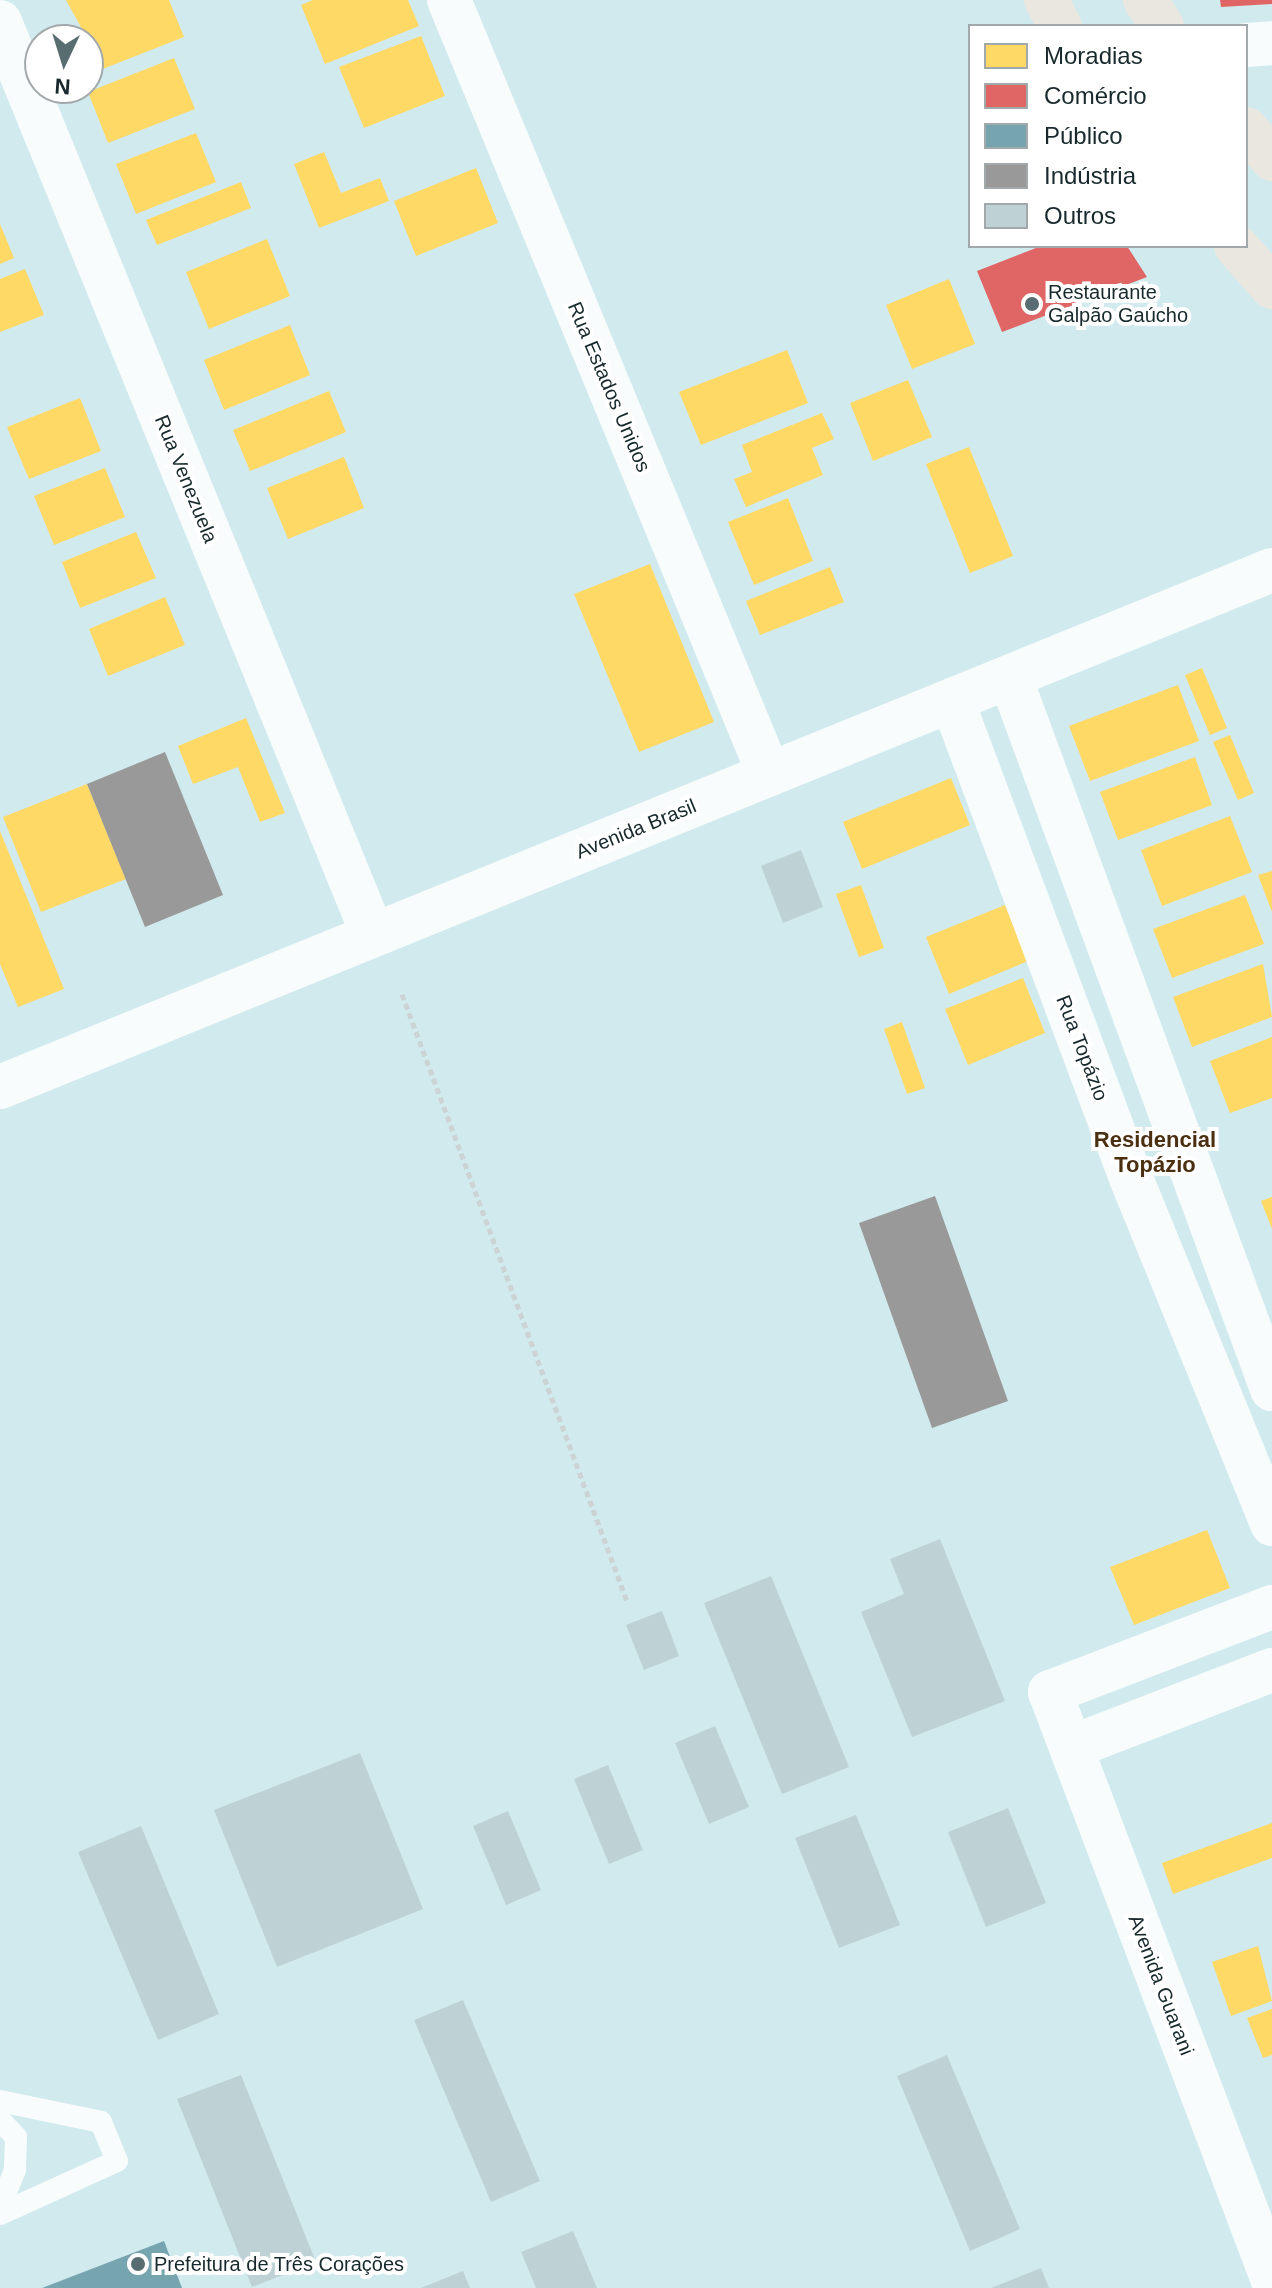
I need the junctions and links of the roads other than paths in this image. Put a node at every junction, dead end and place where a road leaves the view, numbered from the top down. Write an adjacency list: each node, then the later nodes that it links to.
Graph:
1 (449, 0): 16 (street, Rua Estados Unidos)
2 (1046, 0): 5 (main road)
3 (1145, 0): 6 (main road)
4 (0, 22): 17 (street, Rua Venezuela)
5 (1059, 24)
6 (1161, 24)
7 (1272, 43): 8 (street)
8 (1248, 45)
9 (1248, 131): 10 (main road)
10 (1272, 159)
11 (1238, 248): 12 (main road)
12 (1272, 287)
13 (1272, 570): 14 (street, Avenida Brasil)
14 (1010, 677): 15 (street, Avenida Brasil); 19 (street)
15 (952, 700): 16 (street, Avenida Brasil); 20 (street, Rua Topázio)
16 (769, 774): 17 (street, Avenida Brasil)
17 (373, 935): 18 (street, Avenida Brasil)
18 (0, 1087)
19 (1180, 1136): 20 (street); 21 (street)
20 (1124, 1158): 22 (street, Rua Topázio)
21 (1272, 1389)
22 (1272, 1524)
23 (1272, 1607): 25 (street, Avenida Guarani)
24 (1272, 1670): 25 (street)
25 (1072, 1747): 30 (street, Avenida Guarani)
26 (0, 2101): 29 (lane)
27 (0, 2120): 28 (lane)
28 (0, 2207)
29 (0, 2214)
30 (1272, 2278)

